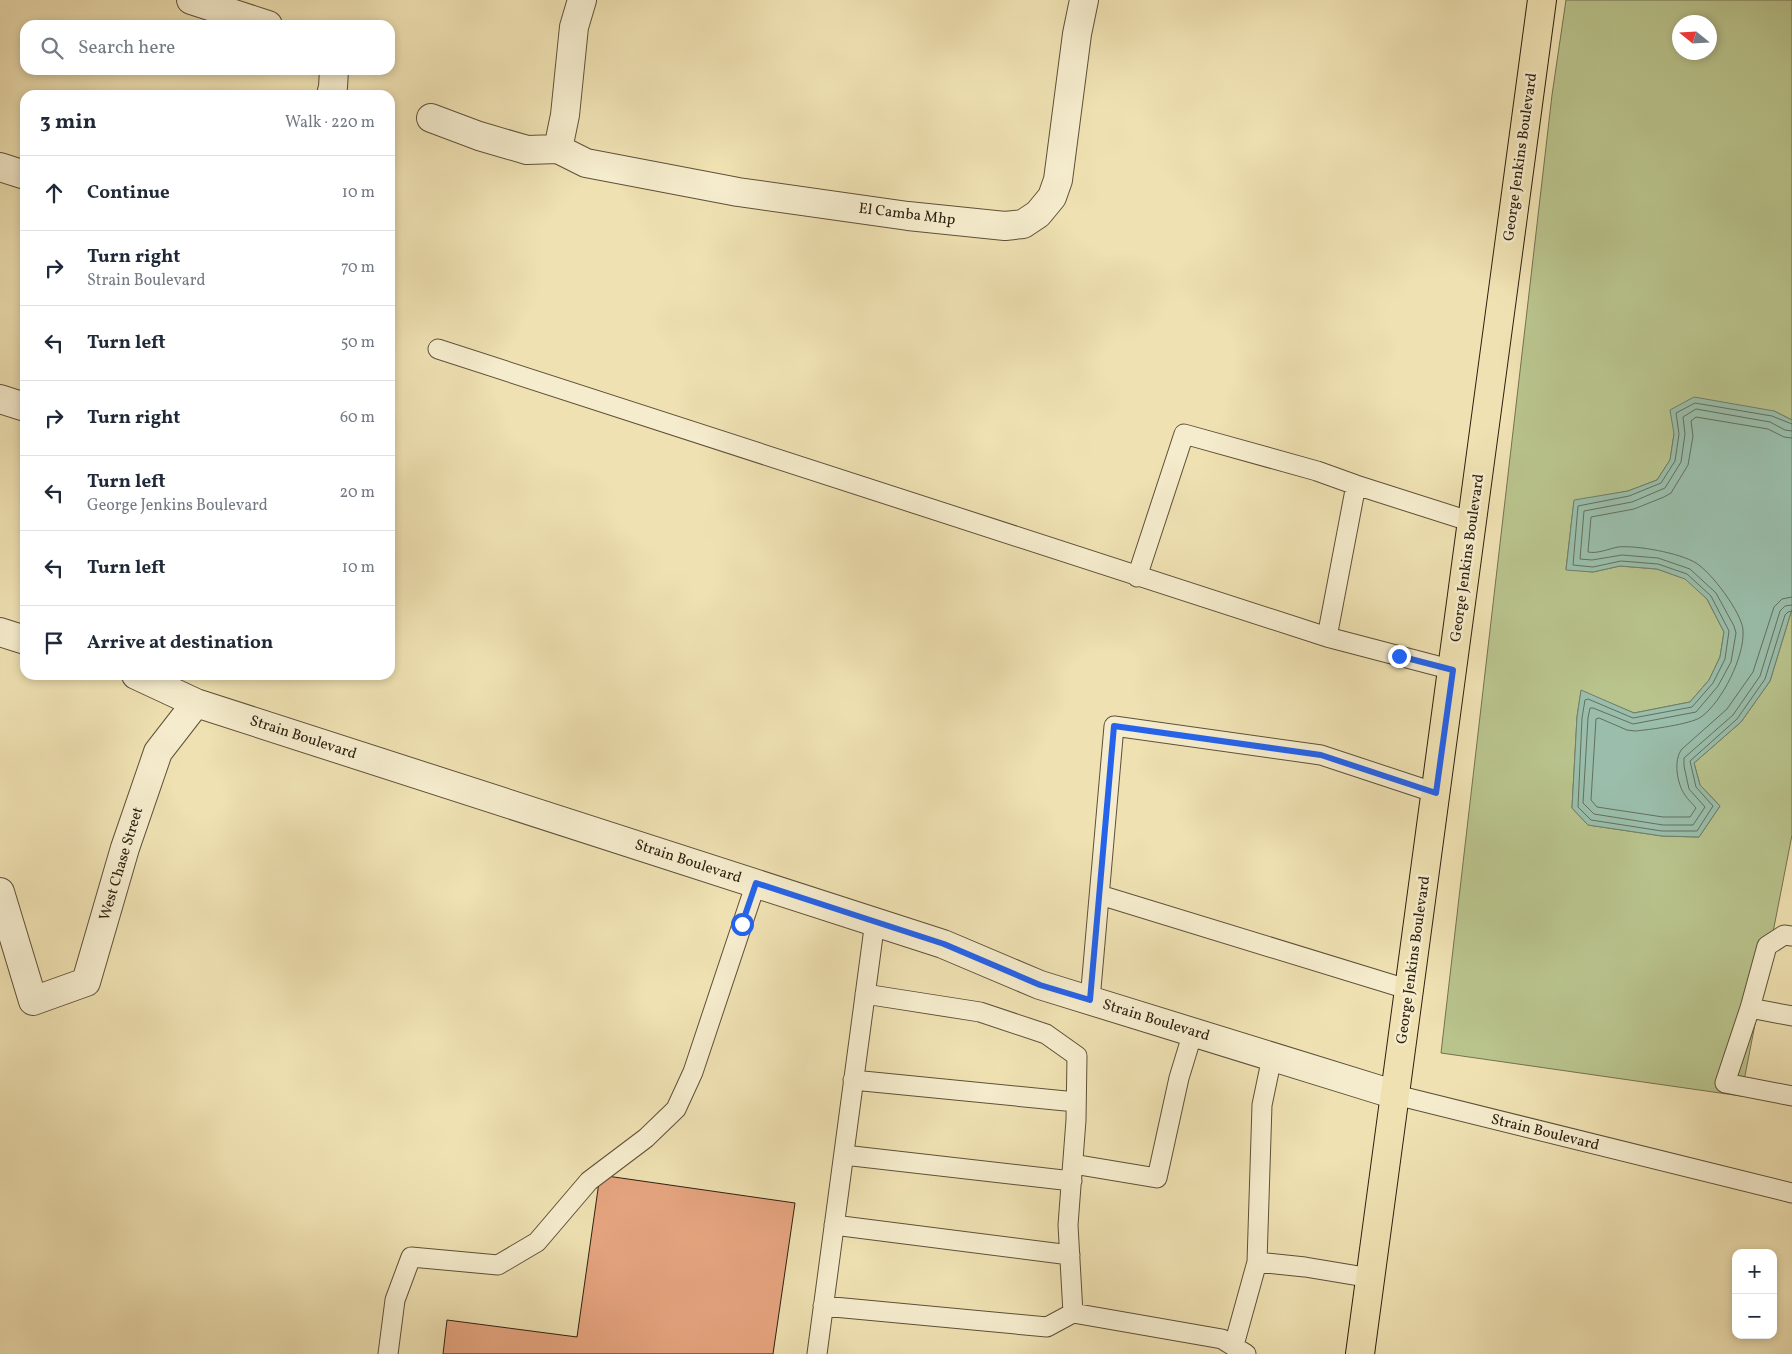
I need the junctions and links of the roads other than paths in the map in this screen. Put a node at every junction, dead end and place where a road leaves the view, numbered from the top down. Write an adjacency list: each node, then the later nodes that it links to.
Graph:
1 (191, 0): 5 (street)
2 (582, 0): 9 (street)
3 (1084, 0): 9 (street, El Camba Mhp)
4 (1542, 0): 16 (main road, George Jenkins Boulevard)
5 (253, 20)
6 (334, 75): 7 (street)
7 (332, 90)
8 (431, 118): 9 (street)
9 (558, 149)
10 (0, 167): 11 (street)
11 (20, 173)
12 (438, 349): 17 (lane)
13 (0, 399): 14 (street)
14 (20, 405)
15 (1356, 486): 16 (lane); 17 (lane); 20 (lane)
16 (1472, 522): 21 (main road, George Jenkins Boulevard)
17 (1138, 576): 20 (lane)
18 (0, 632): 19 (street)
19 (20, 638)
20 (1327, 638): 21 (lane)
21 (1453, 670): 24 (main road, George Jenkins Boulevard)
22 (150, 680): 23 (street, Strain Boulevard)
23 (196, 703): 25 (street, Strain Boulevard); 26 (street, West Chase Street)
24 (1436, 793): 27 (lane); 30 (main road, George Jenkins Boulevard)
25 (756, 883): 28 (street, Strain Boulevard); 51 (lane)
26 (0, 892)
27 (1100, 895): 30 (lane); 32 (lane)
28 (875, 921): 31 (lane); 32 (street, Strain Boulevard)
29 (1792, 936): 33 (lane)
30 (1410, 990): 38 (main road, George Jenkins Boulevard)
31 (865, 994): 37 (lane); 40 (lane)
32 (1090, 1000): 35 (street, Strain Boulevard)
33 (1750, 1008): 34 (lane); 39 (lane)
34 (1792, 1016)
35 (1193, 1032): 36 (street, Strain Boulevard); 42 (lane)
36 (1272, 1057): 38 (street, Strain Boulevard); 46 (lane)
37 (853, 1080): 40 (lane); 41 (lane)
38 (1396, 1095): 43 (lane, Strain Boulevard); 47 (main road, George Jenkins Boulevard)
39 (1792, 1096)
40 (1076, 1102): 42 (lane)
41 (844, 1155): 42 (lane); 44 (lane)
42 (1072, 1173): 45 (lane)
43 (1792, 1193)
44 (834, 1226): 45 (lane); 48 (lane)
45 (1070, 1255): 49 (lane)
46 (1257, 1262): 47 (lane); 50 (lane)
47 (1371, 1278): 53 (main road, George Jenkins Boulevard)
48 (823, 1306): 49 (lane); 52 (lane)
49 (1072, 1313): 50 (lane)
50 (1240, 1350)
51 (388, 1354)
52 (817, 1354)
53 (1360, 1354)

